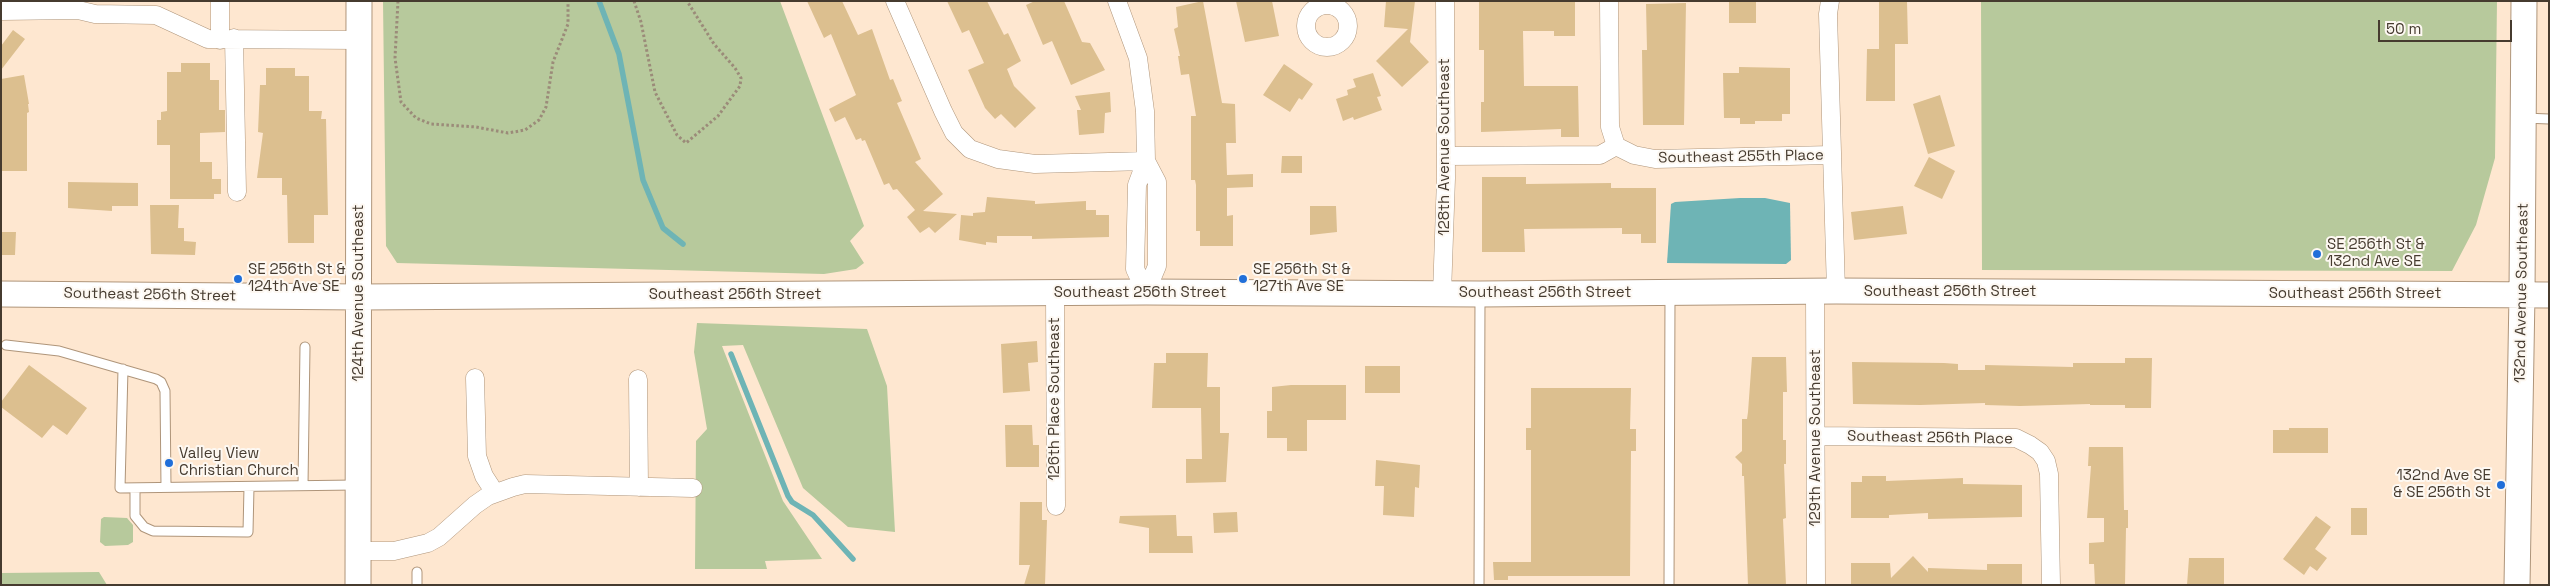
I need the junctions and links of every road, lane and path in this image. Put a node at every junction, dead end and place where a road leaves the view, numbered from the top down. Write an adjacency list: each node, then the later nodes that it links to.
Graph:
1 (220, 1): 14 (street)
2 (359, 1): 15 (main road, 124th Avenue Southeast)
3 (398, 1): 4 (path)
4 (568, 1)
5 (634, 1): 6 (path)
6 (687, 1)
7 (895, 1): 21 (street)
8 (1117, 1): 21 (street)
9 (1445, 1): 19 (street, 128th Avenue Southeast)
10 (1609, 1): 18 (street)
11 (1830, 1): 20 (street, 129th Avenue Southeast)
12 (2524, 1): 16 (main road, 132nd Avenue Southeast)
13 (1, 11): 14 (street)
14 (227, 39): 15 (street); 22 (street)
15 (359, 40): 32 (main road, 124th Avenue Southeast)
16 (2524, 118): 17 (lane); 30 (main road, 132nd Avenue Southeast)
17 (2549, 118)
18 (1616, 146): 19 (street); 20 (street, Southeast 255th Place)
19 (1446, 156): 28 (street, 128th Avenue Southeast)
20 (1832, 156): 24 (street, 129th Avenue Southeast)
21 (1146, 161): 23 (street)
22 (236, 192)
23 (1146, 292): 25 (main road, Southeast 256th Street); 28 (main road, Southeast 256th Street)
24 (1826, 292): 26 (main road, Southeast 256th Street); 30 (main road, Southeast 256th Street); 38 (street, 129th Avenue Southeast)
25 (1055, 293): 32 (main road, Southeast 256th Street); 47 (street, 126th Place Southeast)
26 (1670, 293): 29 (main road, Southeast 256th Street); 53 (lane)
27 (1, 294): 32 (main road, Southeast 256th Street)
28 (1442, 294): 29 (main road, Southeast 256th Street)
29 (1480, 294): 52 (lane)
30 (2522, 294): 31 (main road, Southeast 256th Street); 56 (main road, 132nd Avenue Southeast)
31 (2549, 294)
32 (360, 298): 39 (main road, 124th Avenue Southeast)
33 (6, 345): 35 (lane)
34 (305, 347): 40 (lane)
35 (123, 369): 43 (lane); 44 (lane)
36 (475, 378): 46 (street)
37 (638, 379): 42 (street)
38 (1817, 436): 54 (street, 129th Avenue Southeast); 55 (street, Southeast 256th Place)
39 (359, 484): 40 (lane); 48 (main road, 124th Avenue Southeast)
40 (303, 485): 41 (lane)
41 (250, 487): 43 (lane); 44 (lane)
42 (639, 487): 45 (street); 46 (street)
43 (135, 488): 44 (lane)
44 (166, 488)
45 (694, 488)
46 (495, 494): 48 (street)
47 (1056, 506)
48 (358, 551): 50 (main road, 124th Avenue Southeast)
49 (417, 572): 51 (lane)
50 (358, 585)
51 (417, 585)
52 (1479, 585)
53 (1669, 585)
54 (1816, 585)
55 (2051, 585)
56 (2517, 585)

